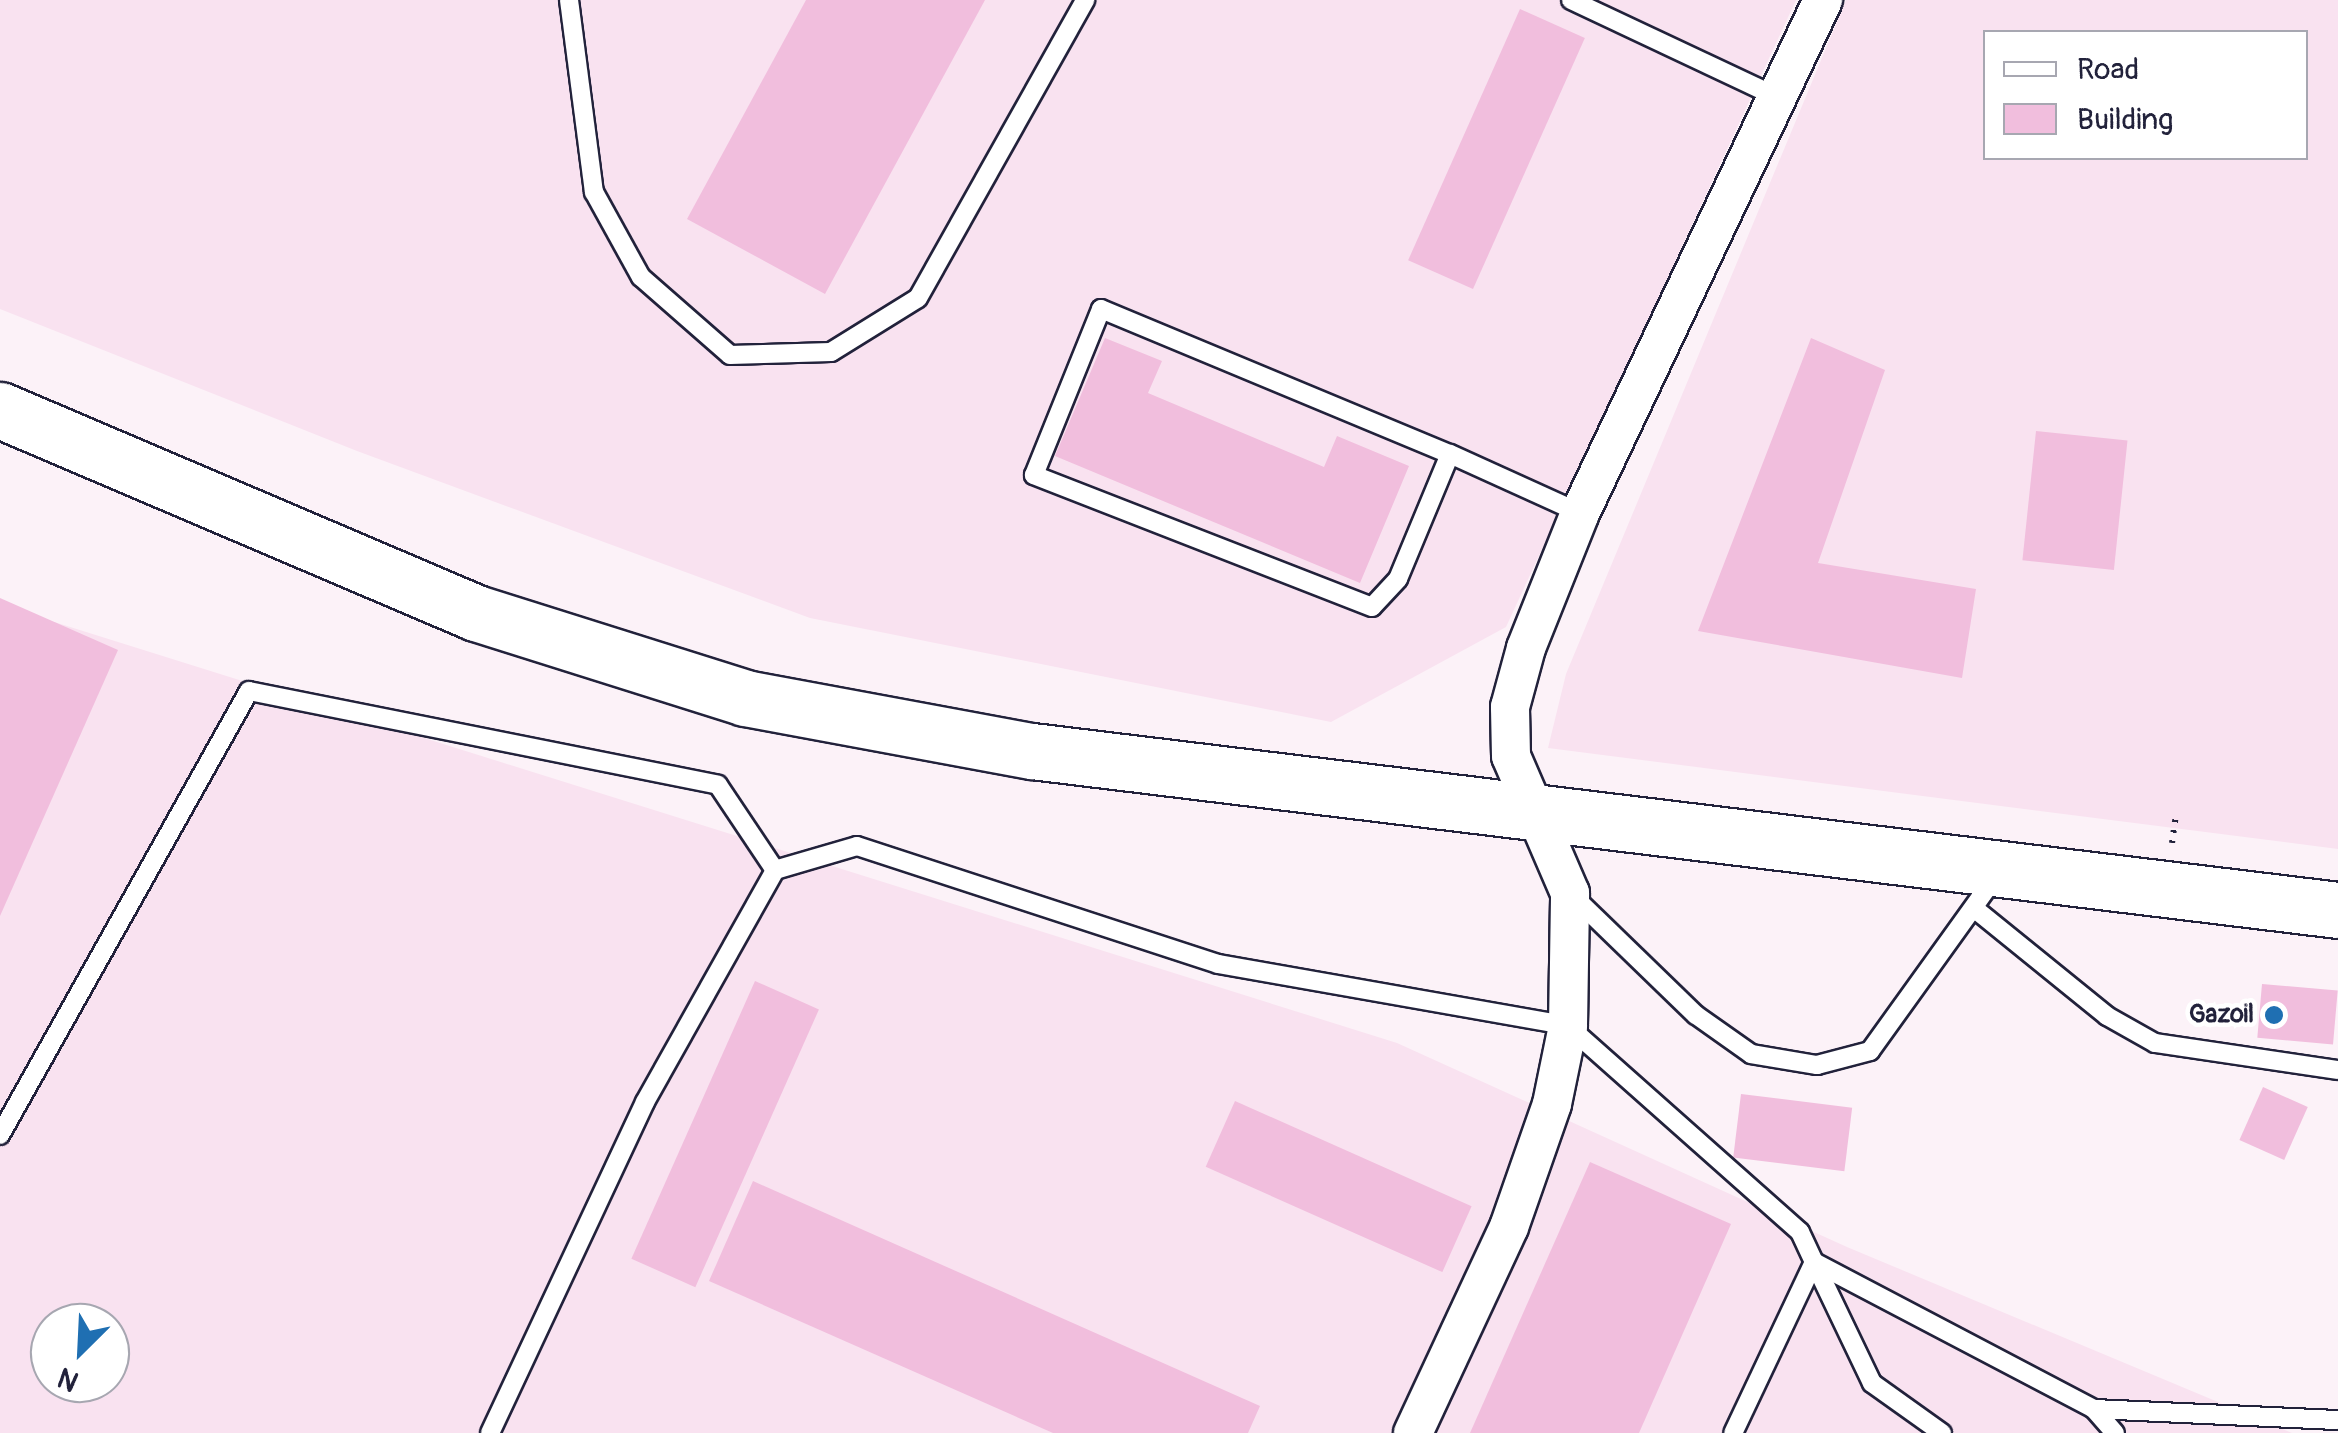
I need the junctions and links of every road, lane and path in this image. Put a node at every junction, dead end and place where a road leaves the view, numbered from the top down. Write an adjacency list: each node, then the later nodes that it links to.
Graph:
1 (569, 0): 2 (lane)
2 (1085, 0)
3 (1571, 0): 5 (lane)
4 (1823, 0): 5 (street)
5 (1780, 98): 8 (street)
6 (0, 410): 9 (main road)
7 (1450, 454): 7 (lane); 8 (lane)
8 (1580, 513): 9 (street)
9 (1532, 810): 11 (main road); 12 (street)
10 (776, 870): 14 (lane); 16 (lane); 20 (lane)
11 (1987, 888): 12 (lane); 13 (main road); 15 (lane)
12 (1570, 892): 14 (street)
13 (2338, 910)
14 (1568, 1026): 17 (lane); 21 (street)
15 (2338, 1070)
16 (0, 1135)
17 (1814, 1262): 18 (lane); 22 (lane); 23 (lane)
18 (2094, 1410): 19 (lane); 24 (lane)
19 (2338, 1420)
20 (490, 1433)
21 (1414, 1433)
22 (1733, 1433)
23 (1942, 1433)
24 (2115, 1433)

